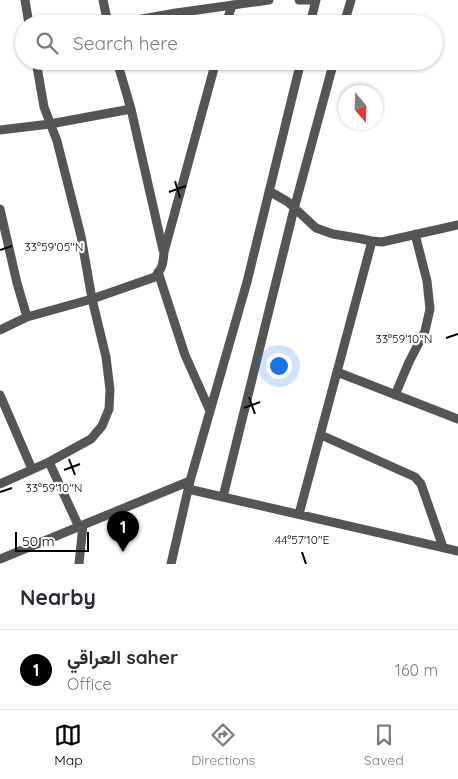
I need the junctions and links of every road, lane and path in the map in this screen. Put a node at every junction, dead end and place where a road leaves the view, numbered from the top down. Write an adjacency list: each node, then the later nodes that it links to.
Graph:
1 (25, 0): 8 (street)
2 (103, 0): 9 (street)
3 (269, 0): 7 (street)
4 (299, 0): 5 (street)
5 (315, 0): 12 (street)
6 (351, 0): 13 (street)
7 (232, 5): 10 (street); 11 (street)
8 (28, 15)
9 (106, 15)
10 (165, 15)
11 (229, 15)
12 (312, 15)
13 (347, 15)
14 (38, 70): 20 (street)
15 (120, 70): 19 (street)
16 (214, 70): 28 (street)
17 (299, 70): 22 (street)
18 (332, 70): 23 (street)
19 (131, 109): 20 (street); 28 (street)
20 (50, 124): 21 (street); 30 (street)
21 (0, 130)
22 (269, 191): 23 (street); 37 (street)
23 (294, 208): 27 (street); 44 (street)
24 (0, 209): 31 (street)
25 (458, 225): 26 (street)
26 (415, 234): 27 (street); 35 (street)
27 (372, 241): 33 (street)
28 (164, 252): 29 (street)
29 (158, 272): 30 (street); 37 (street)
30 (92, 299): 31 (street); 40 (street)
31 (27, 317): 32 (street)
32 (0, 330)
33 (337, 372): 35 (street); 39 (street)
34 (0, 395): 36 (street)
35 (395, 395): 38 (street)
36 (2, 409): 41 (street)
37 (210, 411): 43 (street)
38 (458, 419)
39 (320, 435): 45 (street); 47 (street)
40 (49, 462): 41 (street); 46 (street)
41 (32, 469): 42 (street)
42 (0, 484)
43 (189, 485): 44 (street); 46 (street); 51 (street)
44 (223, 497): 45 (street)
45 (300, 514): 47 (street)
46 (81, 526): 49 (street); 50 (street)
47 (443, 547): 48 (street)
48 (458, 550)
49 (0, 560)
50 (80, 564)
51 (171, 564)

